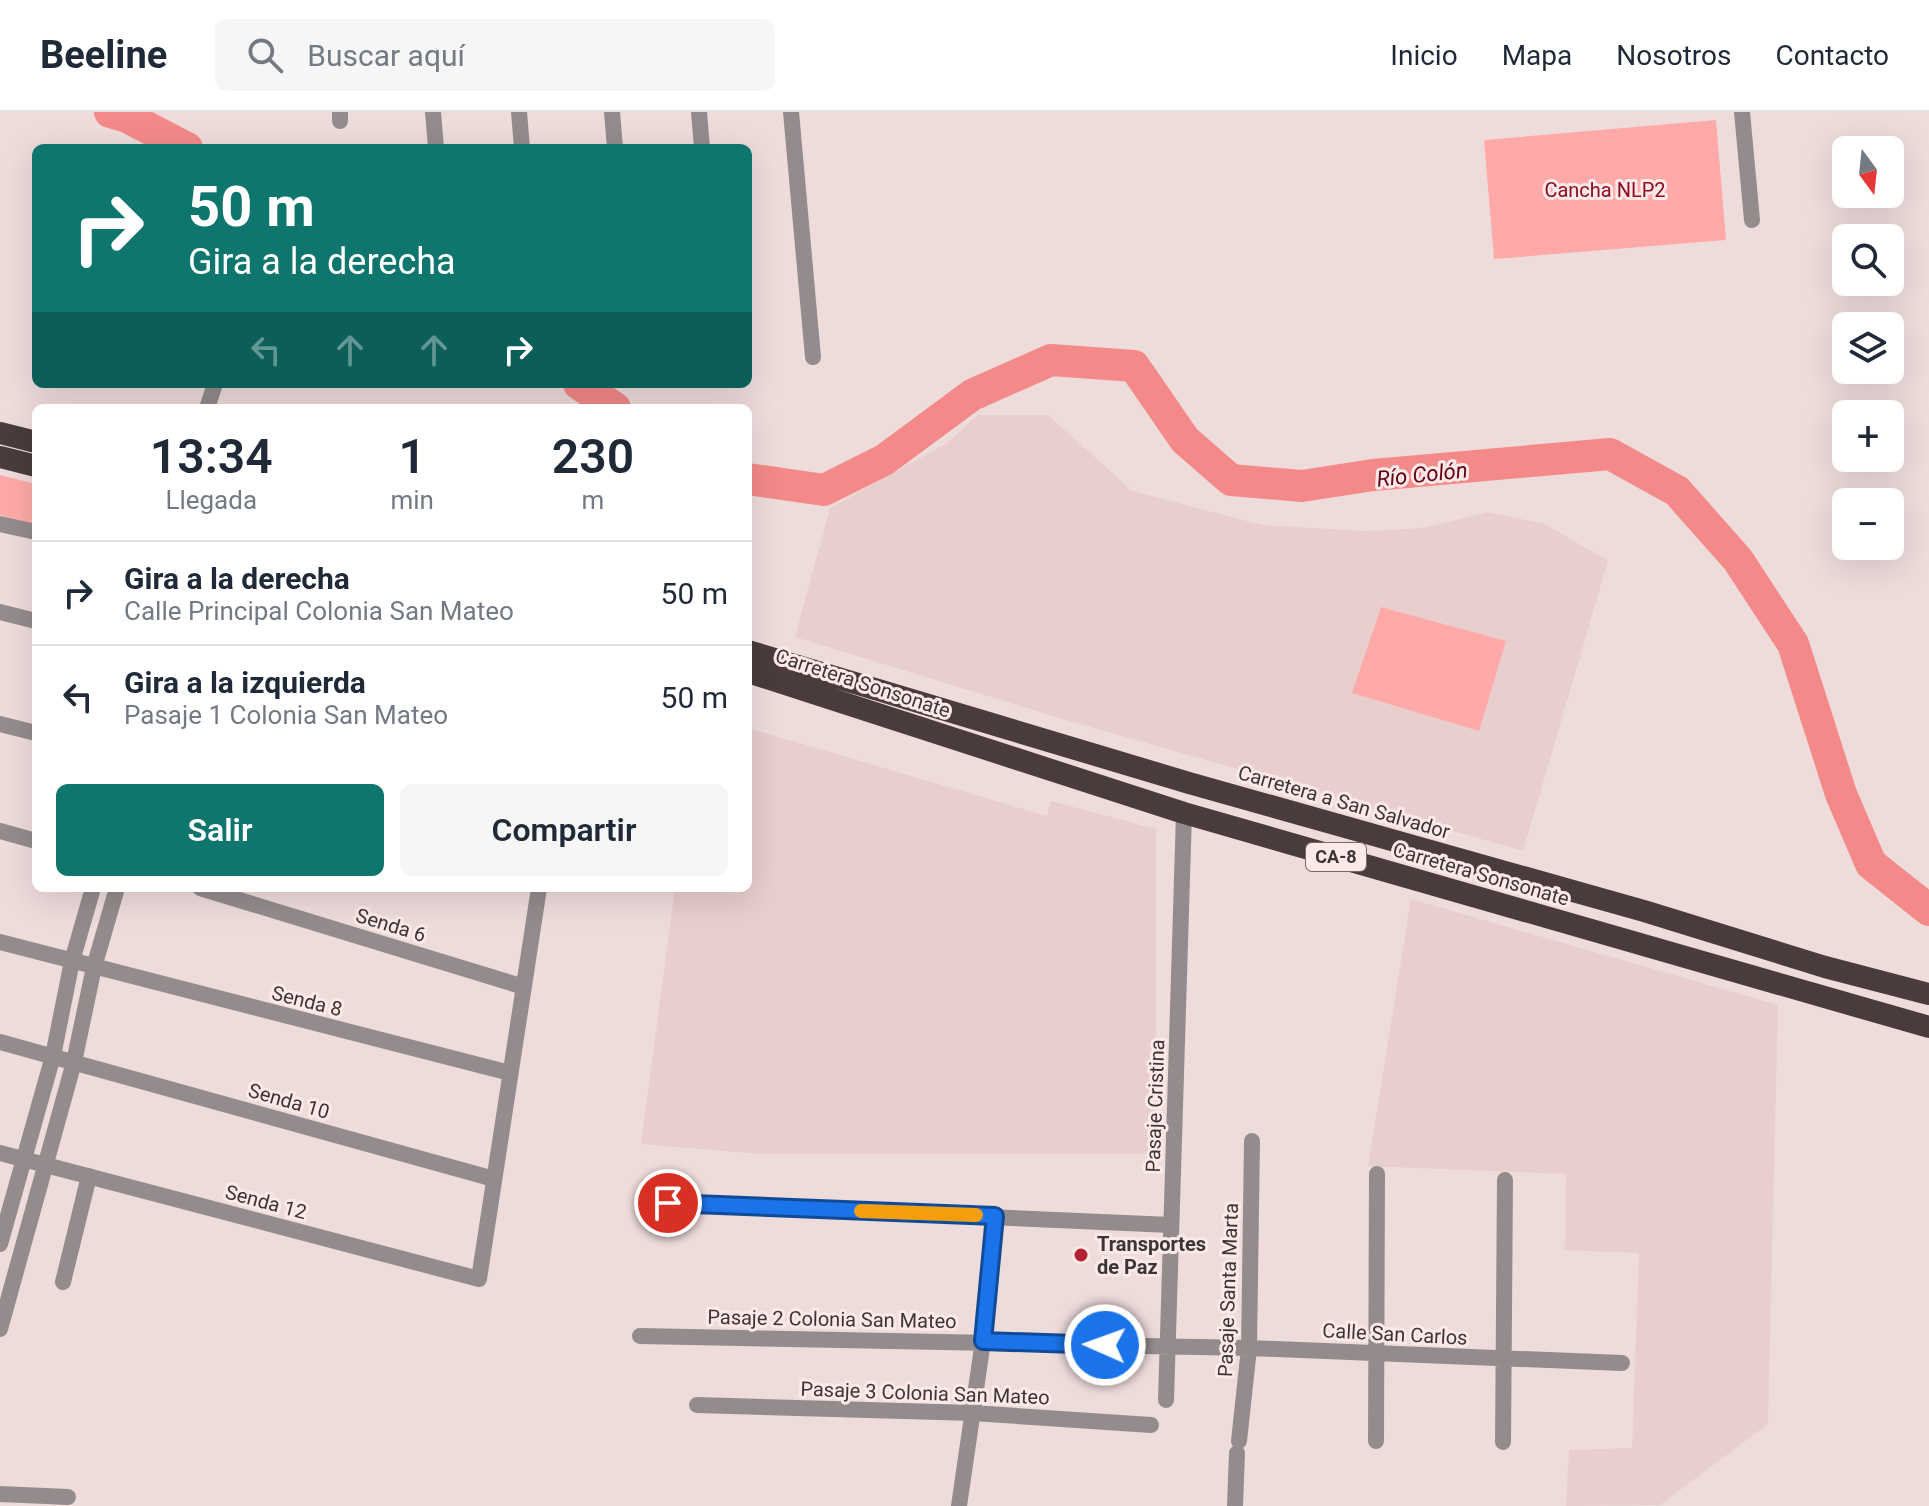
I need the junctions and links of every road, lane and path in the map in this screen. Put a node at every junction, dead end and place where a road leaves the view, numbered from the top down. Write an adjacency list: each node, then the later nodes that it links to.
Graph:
1 (433, 112): 7 (street)
2 (519, 112): 8 (street)
3 (612, 112): 9 (street)
4 (699, 112): 10 (street)
5 (791, 112): 12 (street)
6 (1742, 112): 11 (street)
7 (436, 144)
8 (522, 144)
9 (615, 144)
10 (702, 144)
11 (1752, 220)
12 (813, 357)
13 (0, 433): 14 (highway)
14 (32, 441)
15 (0, 457): 16 (highway)
16 (32, 465)
17 (0, 524): 18 (street)
18 (32, 531)
19 (0, 612): 20 (street)
20 (32, 620)
21 (752, 652): 36 (highway, Carretera a San Salvador / CA-8)
22 (752, 673): 25 (highway, Carretera Sonsonate / CA-8)
23 (0, 724): 24 (street)
24 (32, 732)
25 (1184, 813): 37 (highway, Carretera Sonsonate / CA-8); 52 (street, Pasaje Cristina)
26 (0, 831): 27 (street)
27 (32, 840)
28 (92, 892): 33 (street)
29 (116, 892): 34 (street)
30 (213, 892): 35 (street, Senda 6)
31 (538, 892): 35 (street)
32 (0, 942): 33 (street, Senda 8)
33 (72, 961): 34 (street, Senda 8); 39 (street)
34 (94, 967): 40 (street); 41 (street, Senda 8)
35 (524, 987): 41 (street)
36 (1929, 994)
37 (1929, 1027)
38 (0, 1042): 39 (street, Senda 10)
39 (53, 1056): 40 (street, Senda 10); 44 (street)
40 (74, 1062): 45 (street); 48 (street, Senda 10)
41 (510, 1073): 48 (street)
42 (1252, 1141): 59 (street, Pasaje Santa Marta)
43 (0, 1153): 44 (street, Senda 12)
44 (22, 1159): 45 (street, Senda 12); 53 (street)
45 (44, 1164): 47 (street, Senda 12); 55 (street)
46 (1377, 1174): 60 (street)
47 (89, 1176): 48 (street, Senda 12); 54 (street)
48 (494, 1179)
49 (1505, 1180): 61 (street)
50 (668, 1203): 51 (street)
51 (995, 1216): 52 (street); 57 (street)
52 (1171, 1225): 58 (street, Pasaje Cristina)
53 (0, 1244)
54 (63, 1282)
55 (0, 1329)
56 (640, 1336): 57 (street, Pasaje 2 Colonia San Mateo)
57 (983, 1341): 58 (street, Pasaje 2 Colonia San Mateo); 65 (street)
58 (1167, 1346): 59 (street, Calle San Carlos); 63 (street, Pasaje Cristina)
59 (1249, 1348): 60 (street, Calle San Carlos); 72 (street, Pasaje Santa Marta)
60 (1376, 1354): 61 (street, Calle San Carlos); 67 (street)
61 (1504, 1359): 62 (street, Calle San Carlos); 68 (street)
62 (1622, 1363)
63 (1166, 1400)
64 (697, 1405): 65 (street, Pasaje 3 Colonia San Mateo)
65 (973, 1413): 66 (street, Pasaje 3 Colonia San Mateo); 71 (street)
66 (1151, 1425)
67 (1376, 1441)
68 (1503, 1442)
69 (0, 1494): 70 (street)
70 (68, 1497)
71 (959, 1506)
72 (1235, 1506)

